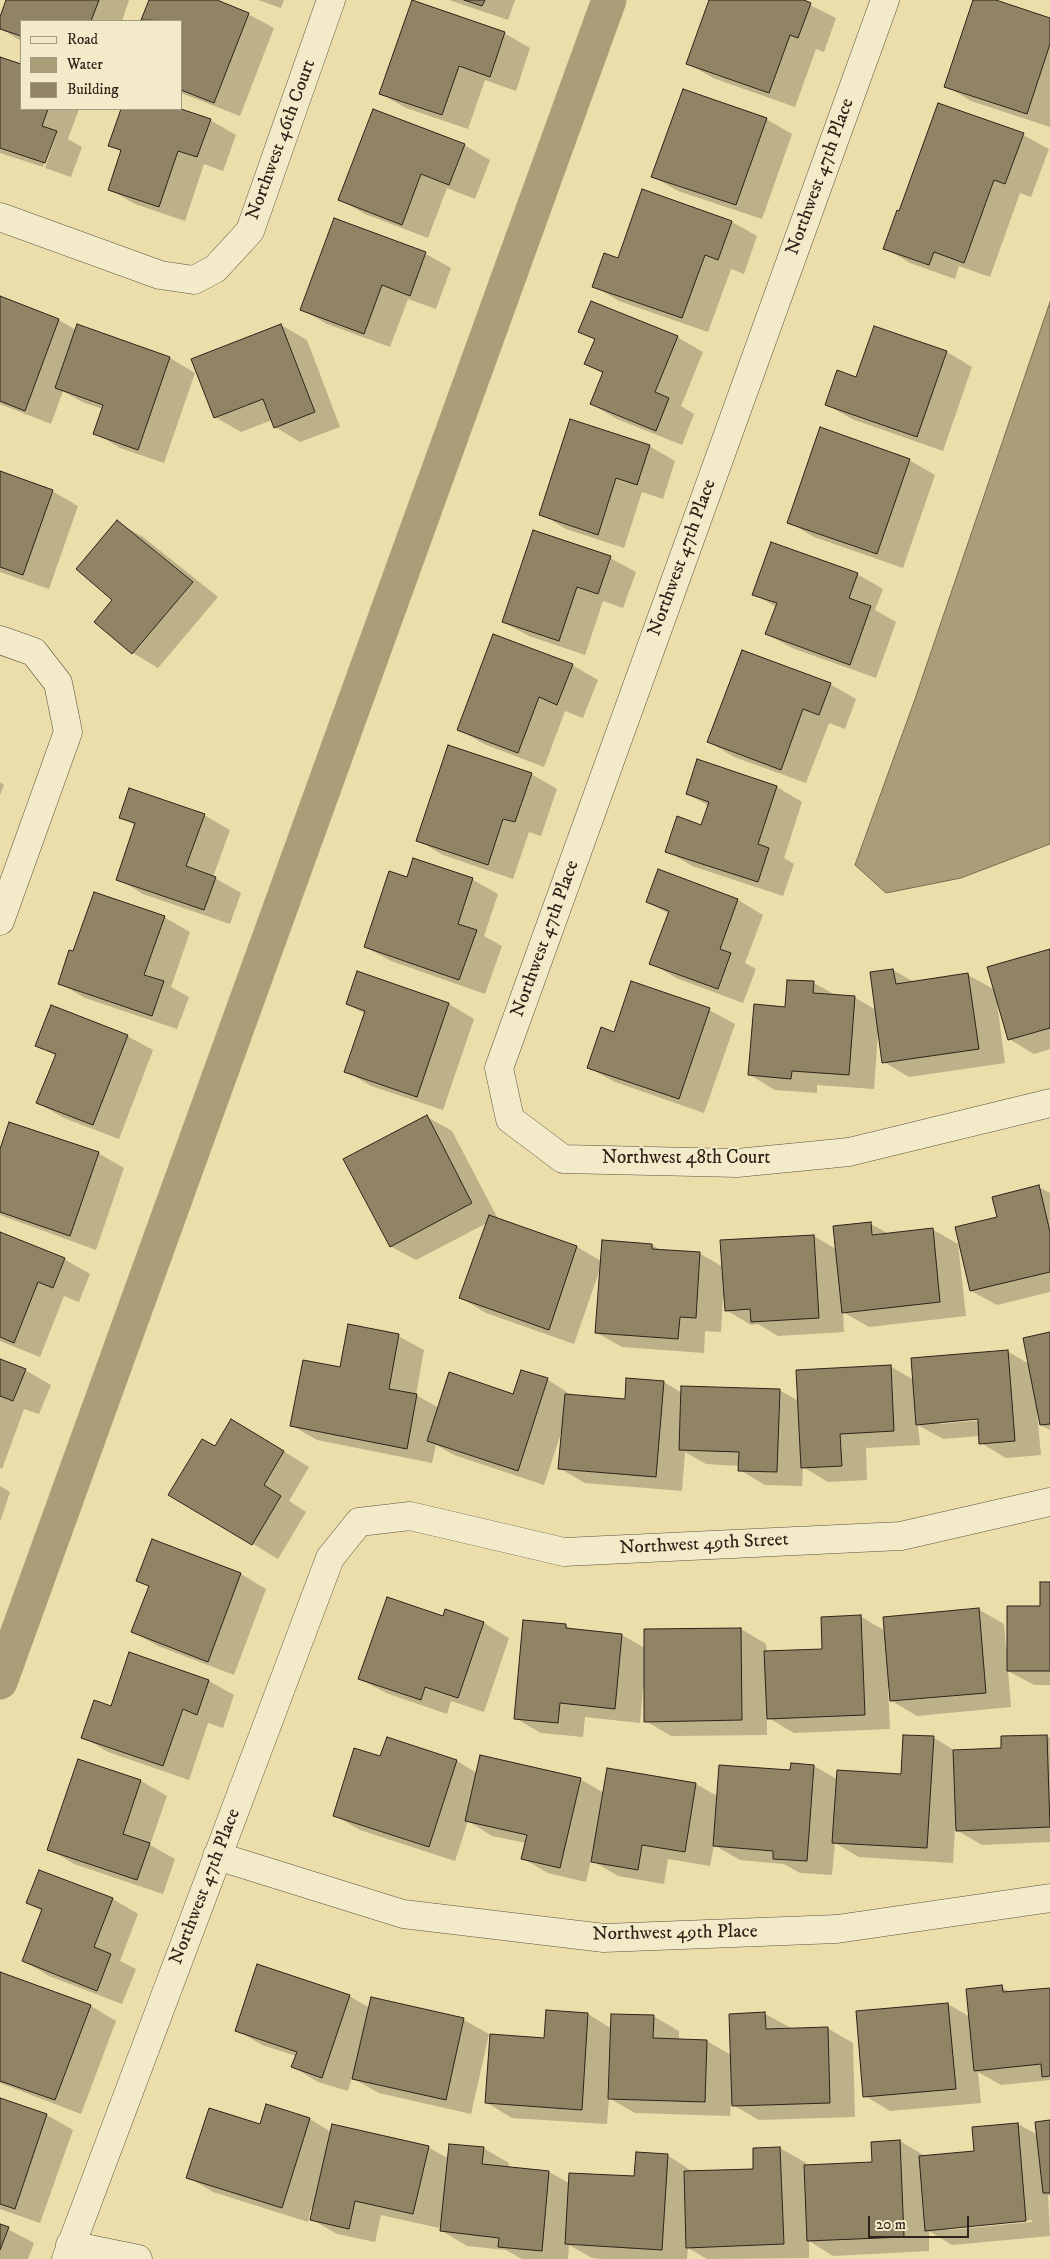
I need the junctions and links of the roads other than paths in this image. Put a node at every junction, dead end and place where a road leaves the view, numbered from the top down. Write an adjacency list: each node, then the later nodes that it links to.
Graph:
1 (332, 0): 3 (street, Northwest 46th Court)
2 (885, 0): 7 (street, Northwest 47th Place)
3 (0, 216)
4 (0, 640): 5 (street)
5 (0, 921)
6 (1050, 1103): 7 (street, Northwest 48th Court)
7 (510, 1119)
8 (1050, 1502): 9 (street, Northwest 49th Street)
9 (359, 1522): 10 (street, Northwest 47th Place)
10 (217, 1856): 11 (street, Northwest 49th Place); 12 (street, Northwest 47th Place)
11 (1050, 1898)
12 (68, 2252): 13 (street)
13 (138, 2259)

